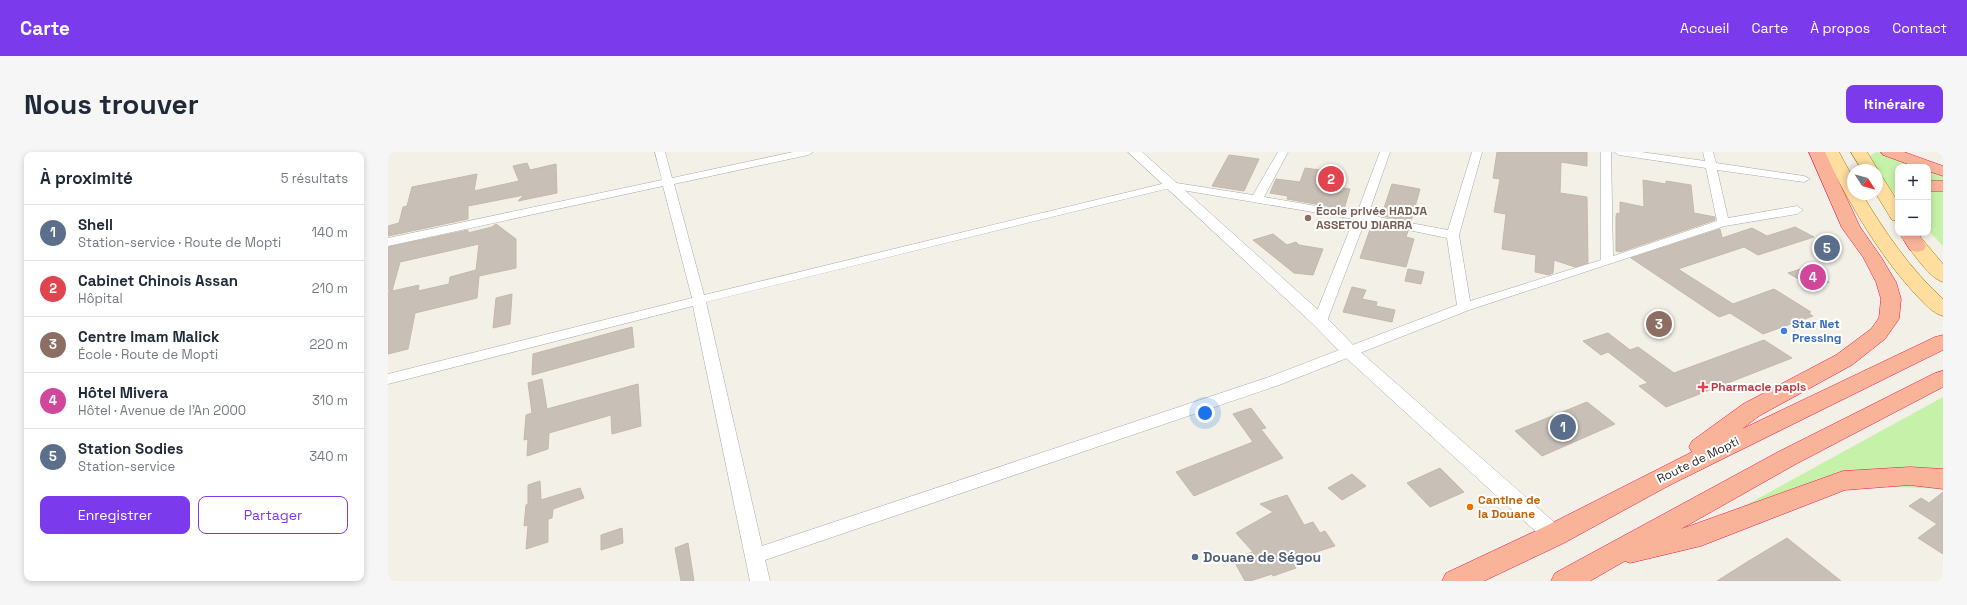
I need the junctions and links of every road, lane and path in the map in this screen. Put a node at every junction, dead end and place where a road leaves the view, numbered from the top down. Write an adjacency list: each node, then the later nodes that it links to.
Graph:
1 (660, 152): 18 (street)
2 (808, 152): 18 (street)
3 (1134, 152): 20 (street)
4 (1283, 152): 24 (street)
5 (1385, 152): 28 (street)
6 (1477, 152): 30 (street)
7 (1606, 152): 33 (street)
8 (1619, 152): 15 (street)
9 (1708, 152): 15 (street)
10 (1817, 152): 43 (highway)
11 (1831, 152): 19 (main road)
12 (1859, 152): 14 (main road)
13 (1889, 152): 16 (highway)
14 (1866, 164)
15 (1711, 165): 17 (street); 29 (street)
16 (1943, 171)
17 (1804, 179)
18 (668, 182): 32 (street); 35 (street)
19 (1847, 183)
20 (1170, 185): 24 (street); 35 (street); 38 (street)
21 (1931, 186): 22 (highway)
22 (1943, 186)
23 (1883, 192): 27 (main road)
24 (1257, 199): 28 (street)
25 (1857, 200): 37 (main road)
26 (1797, 210): 29 (street)
27 (1895, 211)
28 (1361, 217): 30 (street); 38 (street)
29 (1723, 223): 33 (street)
30 (1453, 235): 36 (street)
31 (1912, 237): 34 (main road)
32 (388, 242)
33 (1607, 262): 36 (street)
34 (1943, 276)
35 (699, 300): 42 (street); 46 (street)
36 (1464, 307): 40 (street)
37 (1942, 309)
38 (1320, 321): 40 (street)
39 (1943, 342): 43 (highway, Route de Mopti)
40 (1350, 352): 45 (street); 46 (street)
41 (1943, 378): 47 (highway)
42 (388, 379)
43 (1661, 478): 45 (highway, Route de Mopti)
44 (1943, 479): 47 (highway)
45 (1554, 535): 49 (highway, Route de Mopti)
46 (754, 556): 48 (street)
47 (1603, 558): 50 (highway)
48 (760, 581)
49 (1456, 581)
50 (1564, 581)

